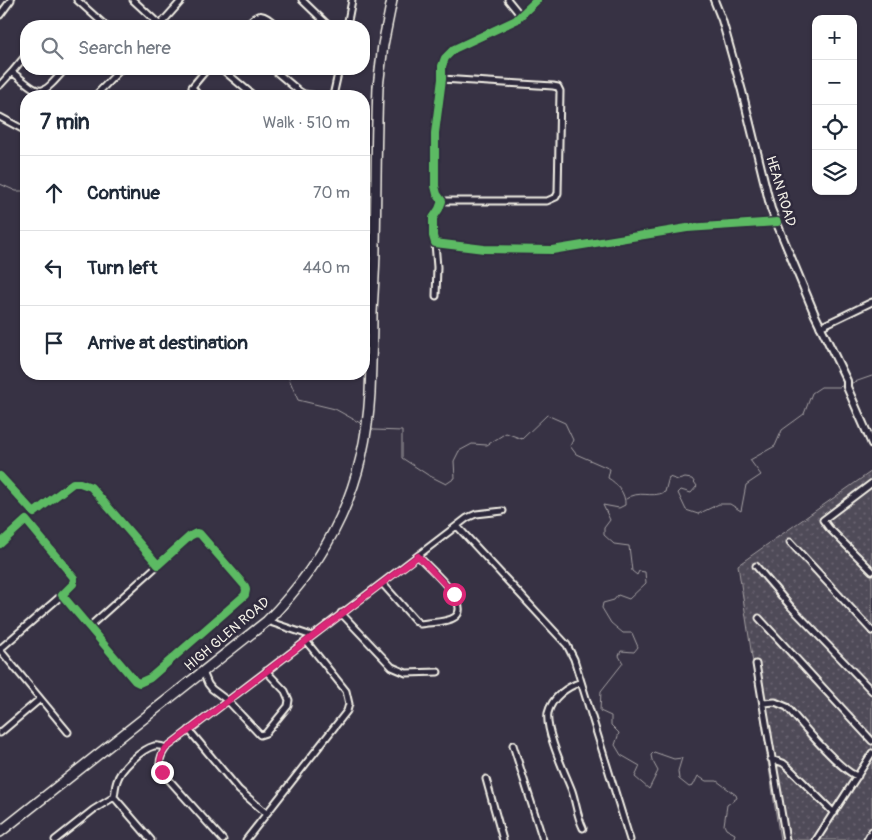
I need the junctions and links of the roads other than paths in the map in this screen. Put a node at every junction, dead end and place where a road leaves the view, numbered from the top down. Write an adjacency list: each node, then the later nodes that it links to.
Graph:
1 (11, 0): 11 (street)
2 (77, 0): 13 (street)
3 (133, 0): 14 (street)
4 (182, 0): 15 (street)
5 (302, 0): 18 (street)
6 (352, 0): 19 (street)
7 (392, 0): 45 (main road, HIGH GLEN ROAD)
8 (508, 0): 12 (street)
9 (537, 0): 12 (street)
10 (714, 0): 40 (street, HEAN ROAD)
11 (0, 15)
12 (521, 16): 28 (street)
13 (99, 20)
14 (154, 20)
15 (164, 20)
16 (251, 20): 17 (street)
17 (269, 20)
18 (323, 20)
19 (348, 20)
20 (20, 63): 21 (street)
21 (12, 72): 29 (street); 30 (street)
22 (61, 75): 31 (street)
23 (114, 75): 32 (street)
24 (202, 75): 33 (street)
25 (229, 75): 34 (street)
26 (280, 75): 35 (street)
27 (338, 75): 36 (street)
28 (442, 79): 39 (street); 39 (street)
29 (0, 85)
30 (39, 90)
31 (44, 90)
32 (101, 90)
33 (194, 90)
34 (247, 90)
35 (298, 90)
36 (334, 90)
37 (0, 117): 38 (street)
38 (20, 128)
39 (442, 201): 41 (street)
40 (777, 222): 41 (street); 44 (street, HEAN ROAD)
41 (435, 243): 42 (street)
42 (436, 296)
43 (872, 302): 44 (street)
44 (820, 327): 47 (street, HEAN ROAD)
45 (370, 374)
46 (370, 380): 64 (main road, HIGH GLEN ROAD)
47 (872, 444)
48 (0, 476): 51 (street)
49 (872, 483): 59 (street)
50 (503, 511): 53 (street)
51 (34, 514): 52 (street); 57 (street)
52 (26, 520): 55 (street); 61 (street)
53 (457, 526): 56 (street); 74 (street)
54 (790, 542): 66 (street)
55 (0, 544)
56 (418, 556): 60 (street); 60 (street)
57 (158, 565): 65 (street); 65 (street)
58 (756, 566): 75 (street)
59 (872, 572)
60 (382, 583): 62 (street)
61 (62, 595): 65 (street); 69 (street)
62 (341, 613): 67 (street); 73 (street)
63 (759, 618): 82 (street)
64 (267, 622): 67 (street); 72 (main road, HIGH GLEN ROAD)
65 (90, 626)
66 (872, 631)
67 (312, 636): 68 (street)
68 (306, 641): 71 (street); 90 (street)
69 (0, 650): 76 (street)
70 (756, 664): 78 (street)
71 (266, 671): 77 (street); 77 (street)
72 (203, 672): 77 (street); 94 (main road, HIGH GLEN ROAD)
73 (438, 672)
74 (581, 682): 92 (street); 101 (street)
75 (872, 691)
76 (40, 699): 80 (street); 81 (street)
77 (228, 701): 79 (street)
78 (763, 703): 86 (street); 87 (street)
79 (190, 730): 84 (street); 90 (street)
80 (68, 732)
81 (0, 733)
82 (872, 742)
83 (513, 745): 100 (street)
84 (166, 748): 89 (street); 97 (street)
85 (872, 753): 87 (street)
86 (771, 759): 91 (street); 102 (street)
87 (858, 776): 91 (street)
88 (486, 779): 99 (street)
89 (114, 797): 95 (street); 96 (street)
90 (266, 813): 98 (street)
91 (834, 813): 103 (street)
92 (583, 828)
93 (872, 831): 104 (street)
94 (0, 832)
95 (55, 840)
96 (151, 840)
97 (223, 840)
98 (246, 840)
99 (503, 840)
100 (543, 840)
101 (630, 840)
102 (786, 840)
103 (816, 840)
104 (867, 840)

